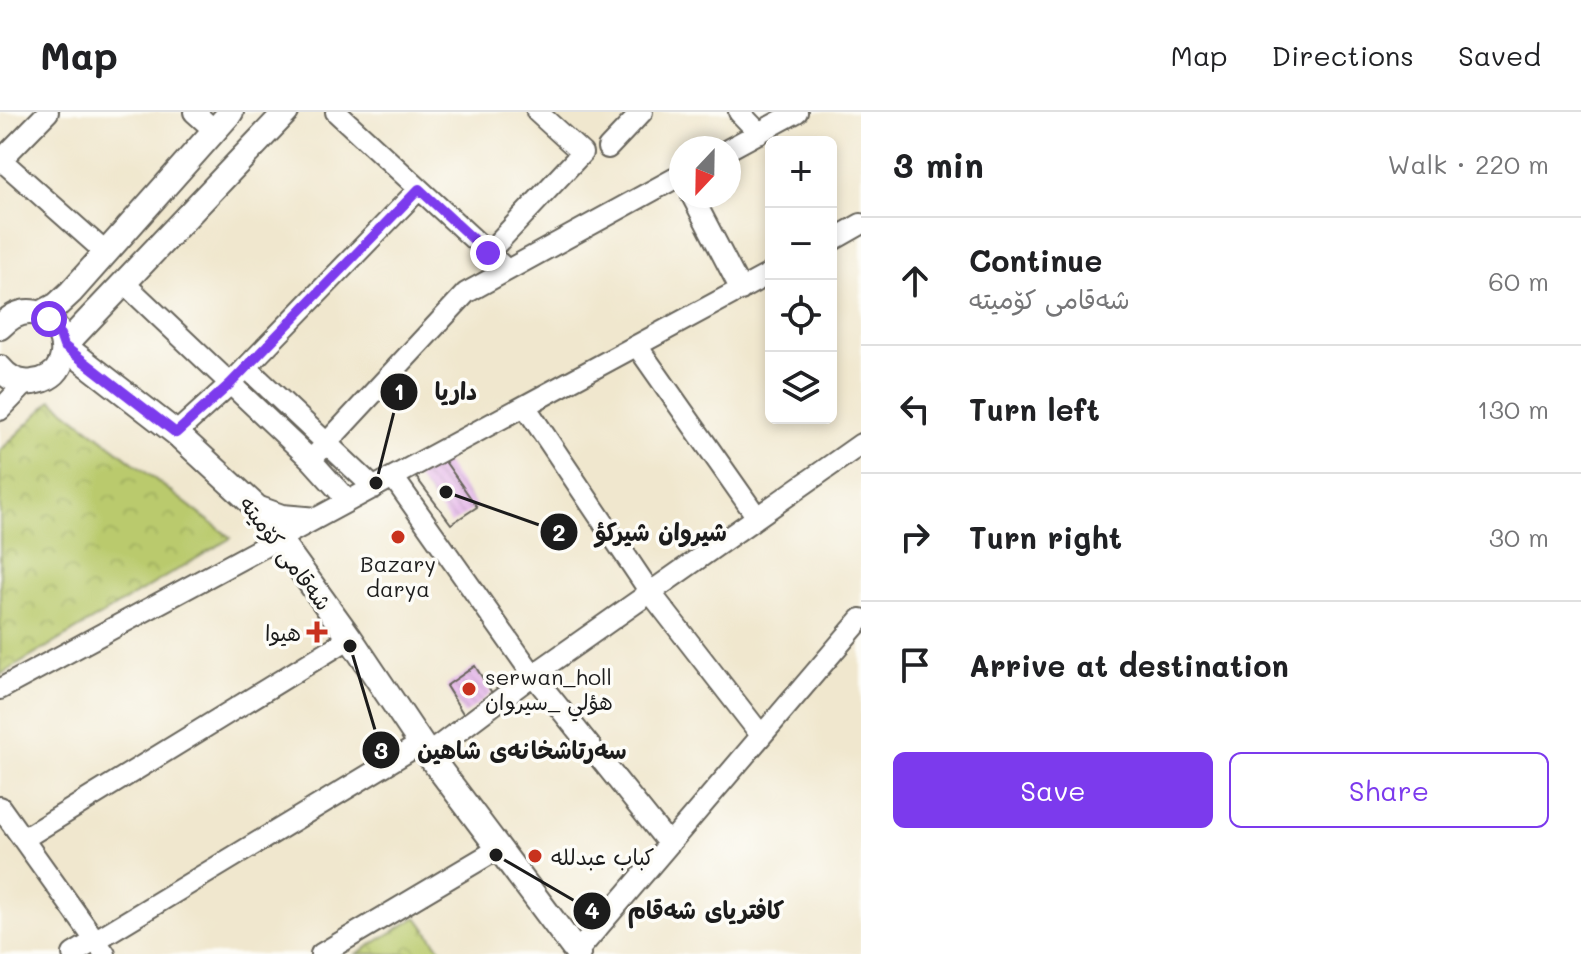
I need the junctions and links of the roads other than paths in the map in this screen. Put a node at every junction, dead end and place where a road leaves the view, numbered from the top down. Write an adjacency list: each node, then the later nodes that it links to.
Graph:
1 (48, 112): 14 (street)
2 (194, 112): 10 (street)
3 (231, 112): 10 (main road)
4 (286, 112): 24 (main road)
5 (336, 112): 16 (street)
6 (537, 112): 21 (street)
7 (642, 112): 13 (street)
8 (739, 112): 11 (street)
9 (797, 112): 11 (street)
10 (214, 130): 20 (main road)
11 (759, 133): 12 (street)
12 (741, 143)
13 (608, 148)
14 (1, 160): 20 (street)
15 (669, 182): 22 (street)
16 (419, 189): 21 (street); 29 (street)
17 (698, 208): 25 (street)
18 (858, 231): 19 (street)
19 (837, 239)
20 (106, 253): 26 (main road)
21 (488, 253): 22 (street)
22 (507, 270): 35 (street)
23 (765, 276): 25 (street)
24 (124, 283): 27 (main road); 31 (street)
25 (741, 290): 28 (street)
26 (14, 314): 27 (main road, شەقامی کۆمیتە)
27 (64, 346): 30 (main road); 34 (main road, شەقامی کۆمیتە)
28 (637, 346): 32 (street); 42 (street)
29 (246, 367): 31 (street); 35 (street)
30 (8, 376): 33 (street)
31 (230, 384): 34 (street); 37 (street)
32 (525, 406): 38 (street); 45 (street)
33 (0, 410)
34 (176, 433): 41 (main road, شەقامی کۆمیتە)
35 (328, 443): 37 (street); 39 (street)
36 (861, 444): 42 (street)
37 (311, 460): 40 (street)
38 (393, 477): 39 (street); 48 (street)
39 (374, 488): 40 (street)
40 (348, 501): 43 (street)
41 (254, 505): 43 (street); 44 (main road, شەقامی کۆمیتە)
42 (757, 517): 45 (street)
43 (318, 518): 44 (street)
44 (279, 539): 47 (main road, شەقامی کۆمیتە); 49 (street)
45 (650, 592): 48 (street); 50 (street)
46 (861, 619): 50 (street)
47 (350, 638): 51 (main road, شەقامی کۆمیتە); 53 (street)
48 (533, 675): 51 (street); 54 (street)
49 (0, 689)
50 (761, 735): 54 (street)
51 (424, 749): 55 (main road, شەقامی کۆمیتە); 56 (street)
52 (0, 807): 53 (street)
53 (12, 833): 56 (street)
54 (668, 843): 57 (street)
55 (498, 849): 57 (main road, شەقامی کۆمیتە); 59 (street)
56 (100, 948): 58 (street)
57 (578, 953)
58 (73, 954)
59 (321, 954)

